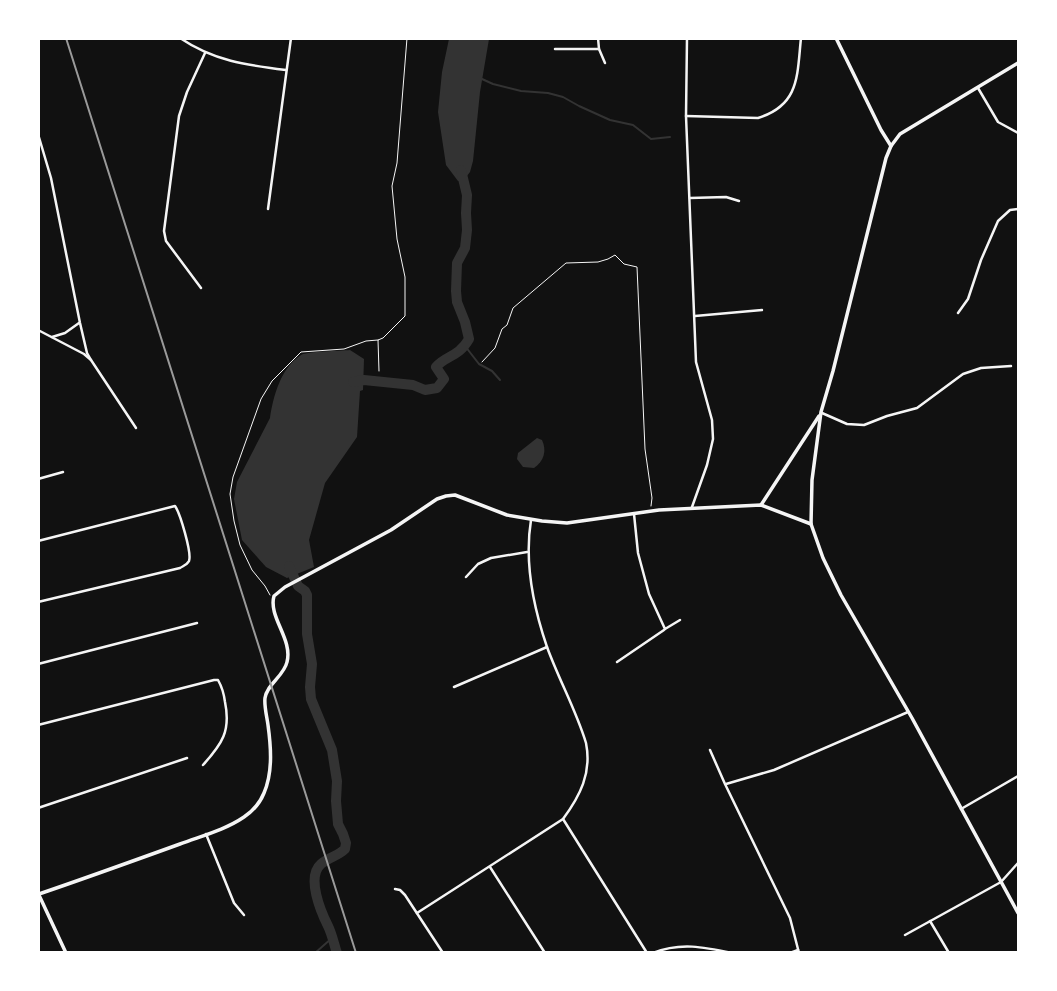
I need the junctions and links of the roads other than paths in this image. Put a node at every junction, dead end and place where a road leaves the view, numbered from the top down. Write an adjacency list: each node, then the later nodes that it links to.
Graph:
1 (180, 38): 9 (street)
2 (291, 38): 12 (street)
3 (598, 38): 8 (street)
4 (687, 38): 14 (street)
5 (801, 38): 14 (street)
6 (836, 38): 17 (street)
7 (555, 49): 8 (street)
8 (599, 49): 10 (street)
9 (205, 53): 12 (street); 22 (street)
10 (605, 63)
11 (1018, 63): 13 (street)
12 (287, 70): 20 (street)
13 (978, 88): 15 (street); 17 (street)
14 (686, 116): 18 (street)
15 (1018, 133)
16 (38, 134): 26 (street)
17 (891, 146): 31 (street)
18 (690, 198): 19 (street); 25 (street)
19 (739, 201)
20 (268, 209)
21 (1018, 209): 24 (street)
22 (201, 288)
23 (762, 310): 25 (street)
24 (958, 313)
25 (694, 316): 36 (street)
26 (80, 323): 28 (street); 29 (street)
27 (38, 330): 28 (street)
28 (52, 337): 29 (street)
29 (91, 360): 32 (street)
30 (1012, 366): 31 (street)
31 (821, 412): 35 (street); 39 (street)
32 (136, 428)
33 (62, 472): 34 (street)
34 (38, 479)
35 (761, 505): 36 (street); 39 (street)
36 (692, 508): 37 (street)
37 (634, 514): 38 (street); 46 (street)
38 (531, 520): 41 (street); 61 (street)
39 (811, 524): 51 (street)
40 (38, 541): 43 (street)
41 (527, 552): 42 (street); 47 (street)
42 (466, 577)
43 (38, 602)
44 (680, 620): 46 (street)
45 (197, 623): 49 (street)
46 (665, 629): 48 (street)
47 (547, 647): 50 (street); 60 (street)
48 (617, 662)
49 (38, 664)
50 (454, 687)
51 (908, 712): 57 (street); 59 (street)
52 (38, 724): 55 (street)
53 (710, 750): 57 (street)
54 (187, 758): 58 (street)
55 (203, 765)
56 (1018, 776): 59 (street)
57 (725, 784): 72 (street)
58 (38, 808)
59 (961, 809): 64 (street)
60 (563, 820): 63 (street); 76 (street)
61 (206, 834): 66 (street); 69 (street)
62 (1018, 863): 64 (street)
63 (490, 866): 67 (street); 75 (street)
64 (1001, 882): 68 (street); 70 (street)
65 (395, 889): 67 (street)
66 (39, 893): 73 (street)
67 (417, 913): 74 (street)
68 (1018, 914)
69 (244, 915)
70 (930, 920): 71 (street); 80 (street)
71 (905, 935)
72 (799, 951): 79 (street)
73 (66, 953)
74 (443, 953)
75 (545, 953)
76 (647, 953)
77 (653, 953): 78 (street)
78 (732, 953)
79 (790, 953)
80 (949, 953)

